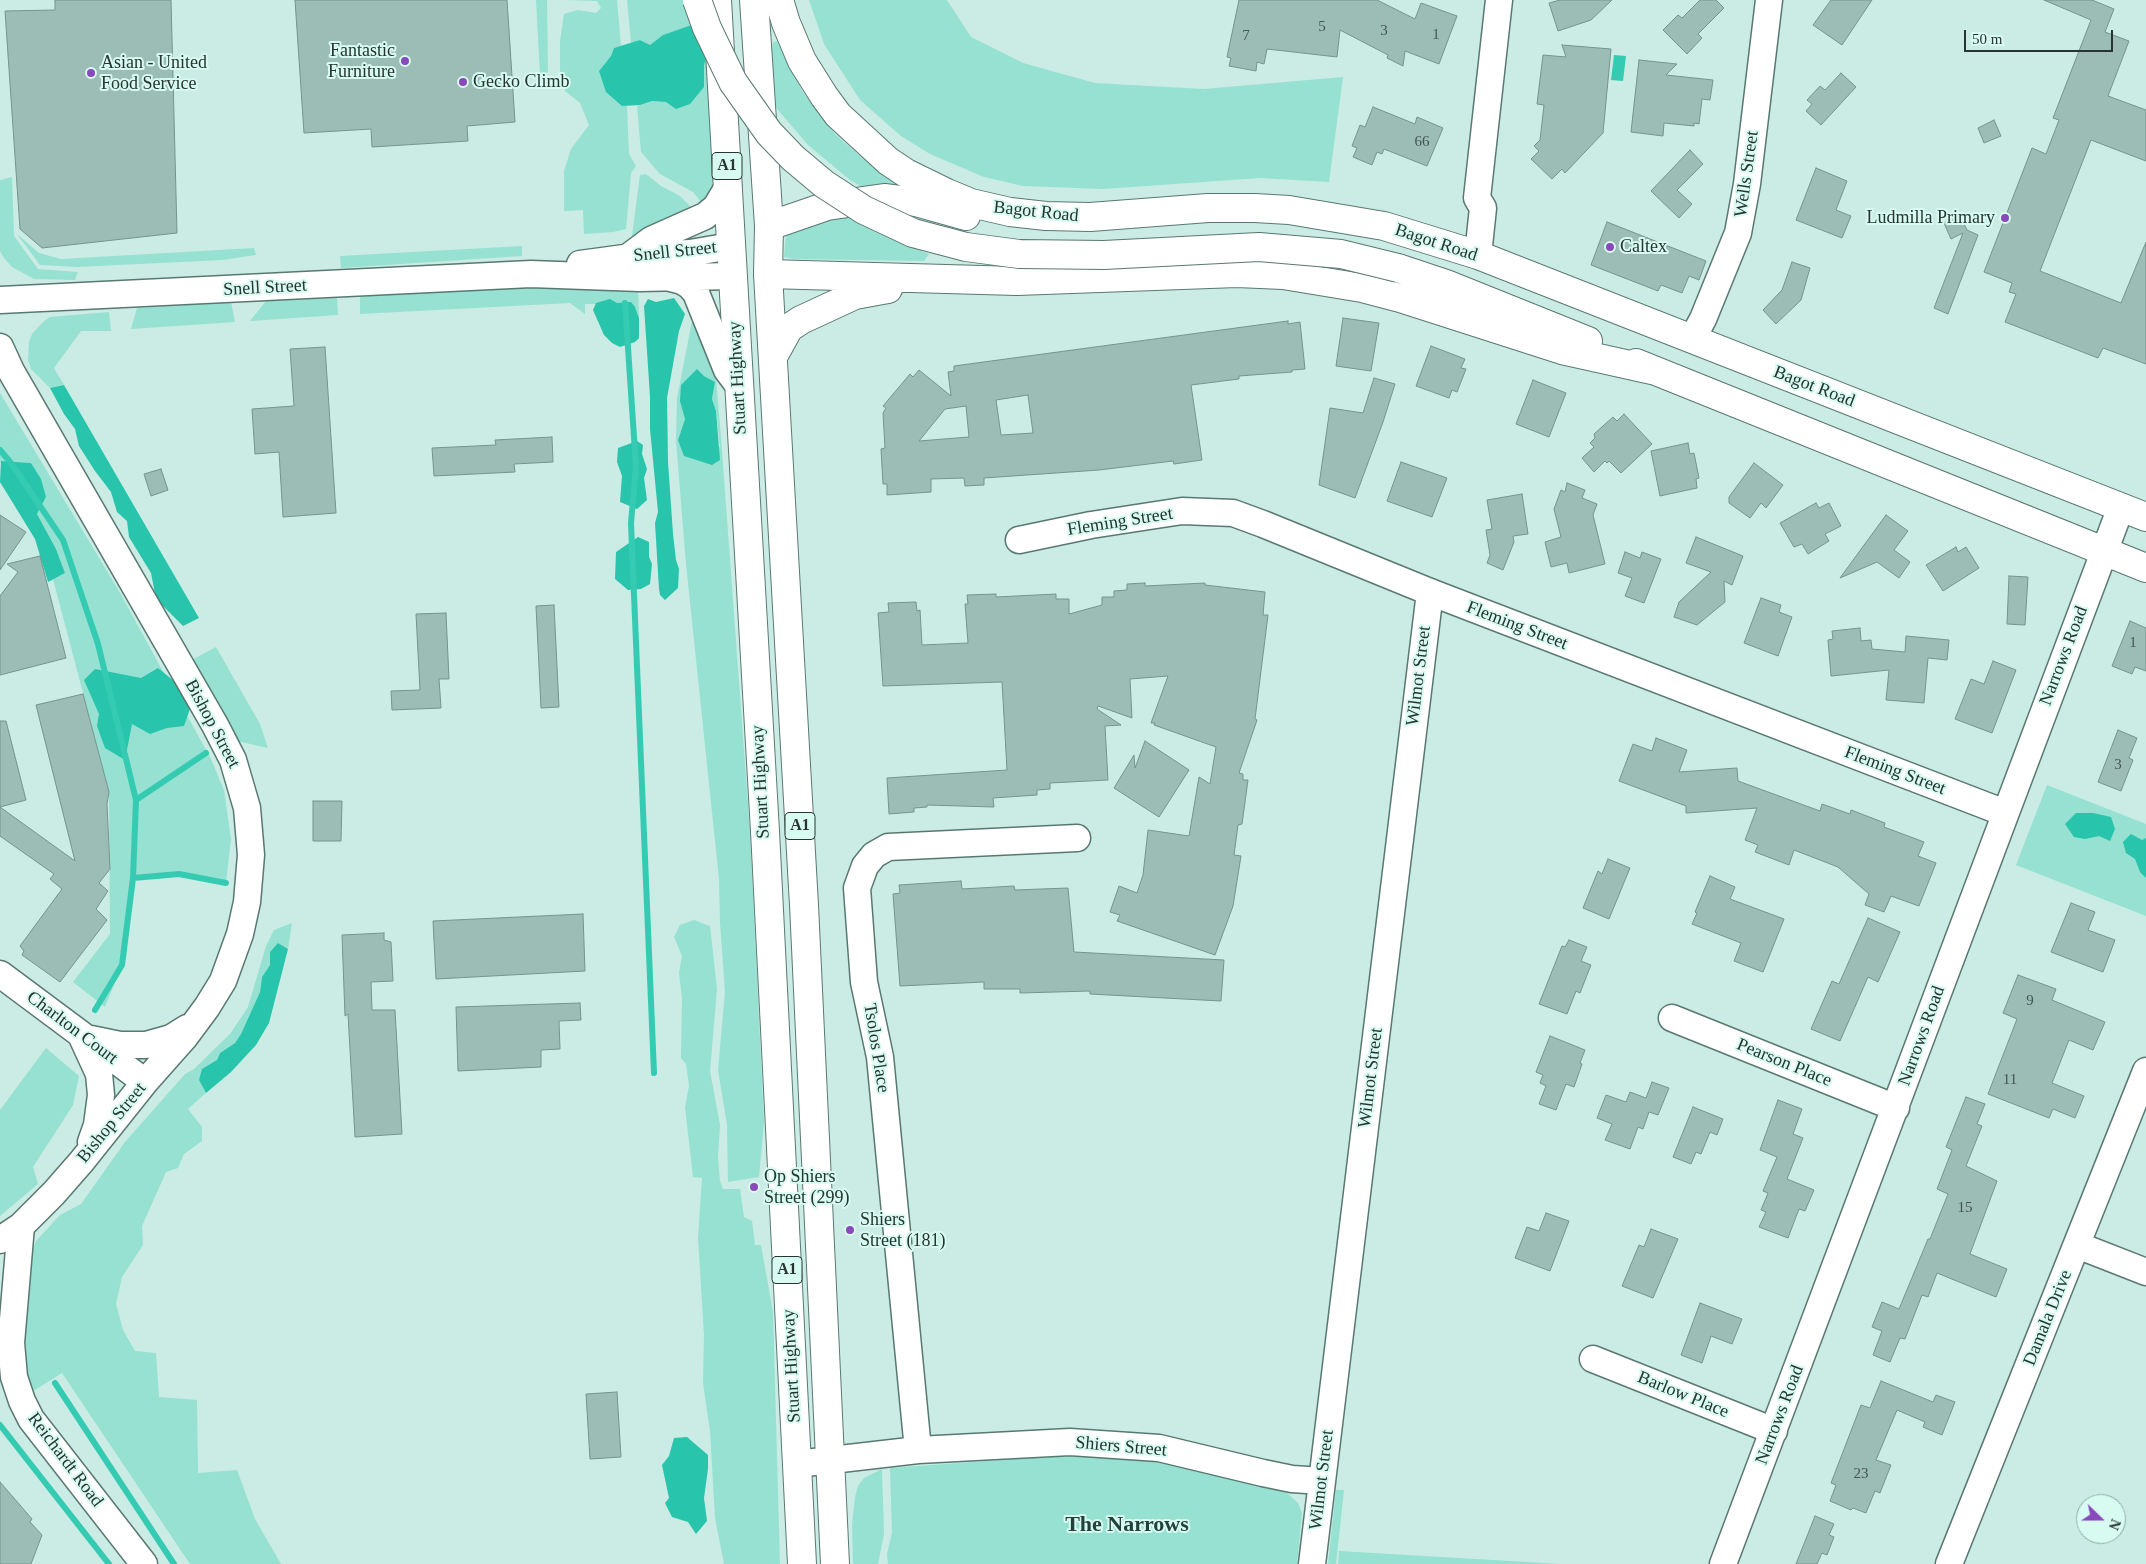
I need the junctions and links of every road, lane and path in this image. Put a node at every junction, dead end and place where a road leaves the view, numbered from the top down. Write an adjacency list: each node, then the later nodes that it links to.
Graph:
1 (697, 0): 22 (main road, Bagot Road, bridge)
2 (717, 0): 7 (main road, Stuart Highway / A1)
3 (754, 0): 9 (main road, Stuart Highway / A1)
4 (779, 0): 8 (main road, Bagot Road)
5 (1499, 0): 11 (street)
6 (1768, 0): 19 (street, Wells Street)
7 (728, 187): 10 (main road, Stuart Highway / A1); 12 (street)
8 (1090, 218): 9 (main road); 11 (main road, Bagot Road)
9 (769, 226): 10 (main road); 14 (main road, Stuart Highway / A1)
10 (731, 246): 12 (street, Snell Street); 15 (main road, Stuart Highway / A1)
11 (1478, 256): 19 (main road, Bagot Road)
12 (628, 257): 13 (street, Snell Street)
13 (531, 274): 17 (street, Snell Street); 18 (street, Snell Street)
14 (768, 274): 15 (main road, Bagot Road); 16 (main road, Bagot Road); 21 (main road, Stuart Highway / A1)
15 (732, 276): 17 (street, Snell Street); 23 (main road, Stuart Highway / A1)
16 (1140, 277): 21 (main road); 22 (main road, Bagot Road)
17 (670, 278): 23 (street)
18 (0, 300)
19 (1692, 339): 24 (main road, Bagot Road)
20 (0, 347): 33 (street, Bishop Street)
21 (774, 355): 46 (main road, Stuart Highway / A1)
22 (1652, 370): 27 (main road, Bagot Road)
23 (739, 386): 47 (main road, Stuart Highway / A1)
24 (2120, 507): 25 (main road, Bagot Road); 27 (street, Narrows Road)
25 (2146, 517)
26 (1019, 540): 29 (street, Fleming Street)
27 (2104, 551): 28 (main road, Bagot Road); 30 (street, Narrows Road)
28 (2146, 568)
29 (1430, 592): 30 (street, Fleming Street); 48 (street, Wilmot Street)
30 (2005, 813): 38 (street, Narrows Road)
31 (1077, 838): 45 (street, Tsolos Place)
32 (0, 974): 35 (street, Charlton Court)
33 (199, 1018): 35 (street); 37 (street, Bishop Street)
34 (1672, 1018): 38 (street, Pearson Place)
35 (81, 1035): 37 (street, Charlton Court); 39 (street)
36 (2146, 1071): 41 (street, Damala Drive)
37 (145, 1082): 39 (street, Bishop Street)
38 (1896, 1108): 44 (street, Narrows Road)
39 (82, 1161): 40 (street, Bishop Street)
40 (10, 1233): 49 (street, Reichardt Road)
41 (2077, 1245): 42 (street); 54 (street, Damala Drive)
42 (2146, 1272)
43 (1593, 1358): 44 (street, Barlow Place)
44 (1774, 1431): 53 (street, Narrows Road)
45 (918, 1450): 46 (street, Shiers Street); 48 (street, Shiers Street)
46 (830, 1461): 47 (street, Shiers Street); 51 (main road, Stuart Highway / A1)
47 (797, 1464): 50 (main road, Stuart Highway / A1)
48 (1322, 1481): 52 (street, Wilmot Street)
49 (144, 1564)
50 (802, 1564)
51 (835, 1564)
52 (1312, 1564)
53 (1723, 1564)
54 (1949, 1564)

